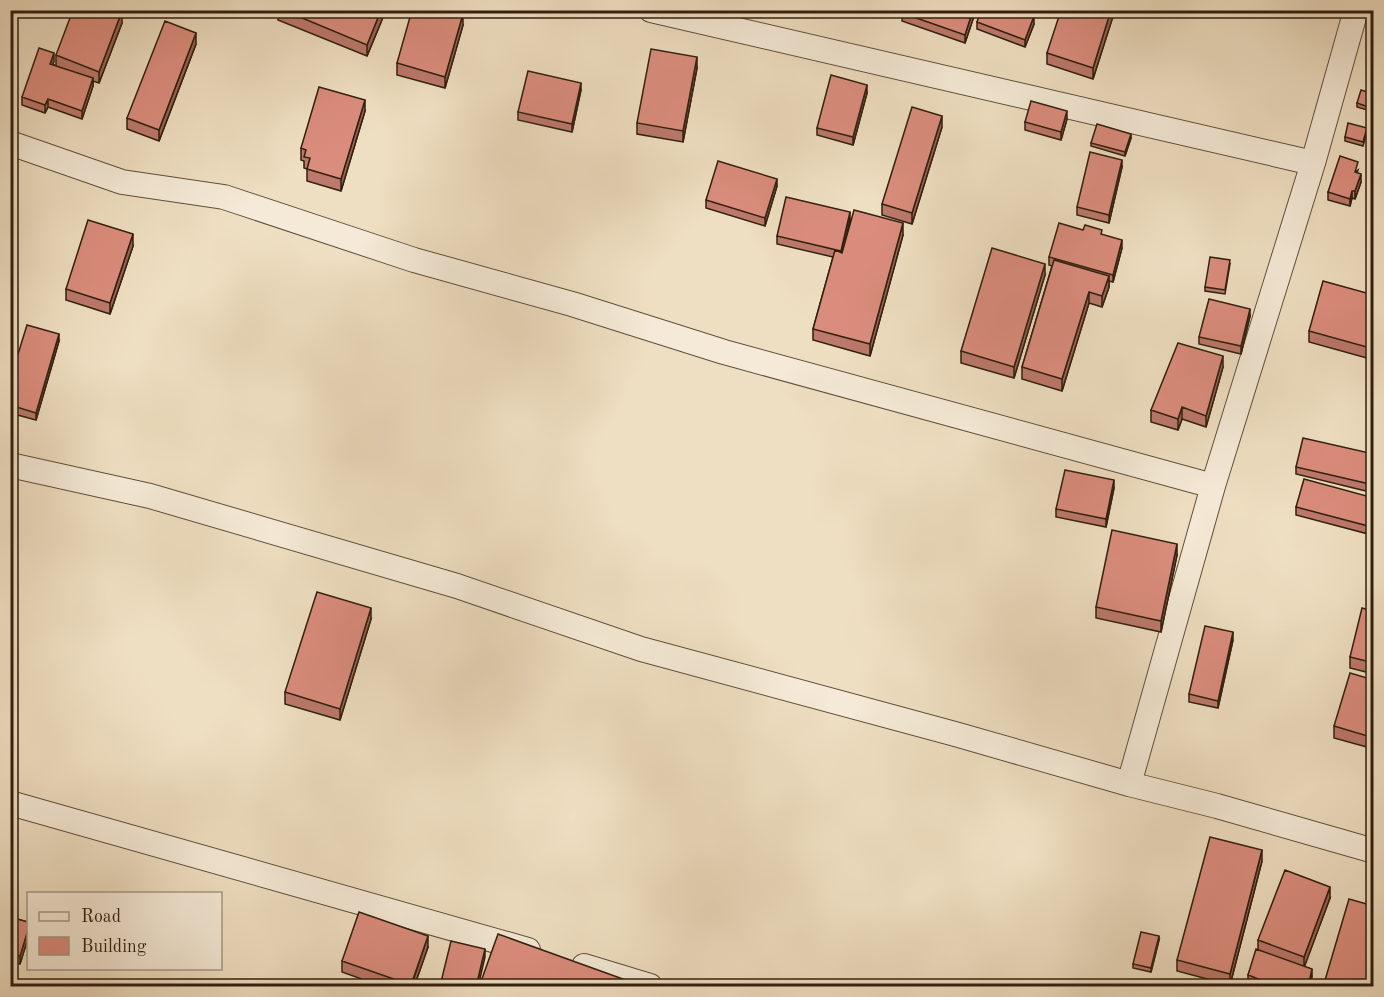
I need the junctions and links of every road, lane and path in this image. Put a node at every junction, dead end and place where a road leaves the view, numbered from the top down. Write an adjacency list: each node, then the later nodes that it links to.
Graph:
1 (651, 10): 4 (street)
2 (1356, 10): 4 (street)
3 (10, 143): 6 (street)
4 (1313, 163): 6 (street)
5 (10, 465): 7 (street)
6 (1213, 486): 7 (street)
7 (1129, 784): 9 (street)
8 (10, 803): 10 (street)
9 (1374, 851)
10 (650, 987)

